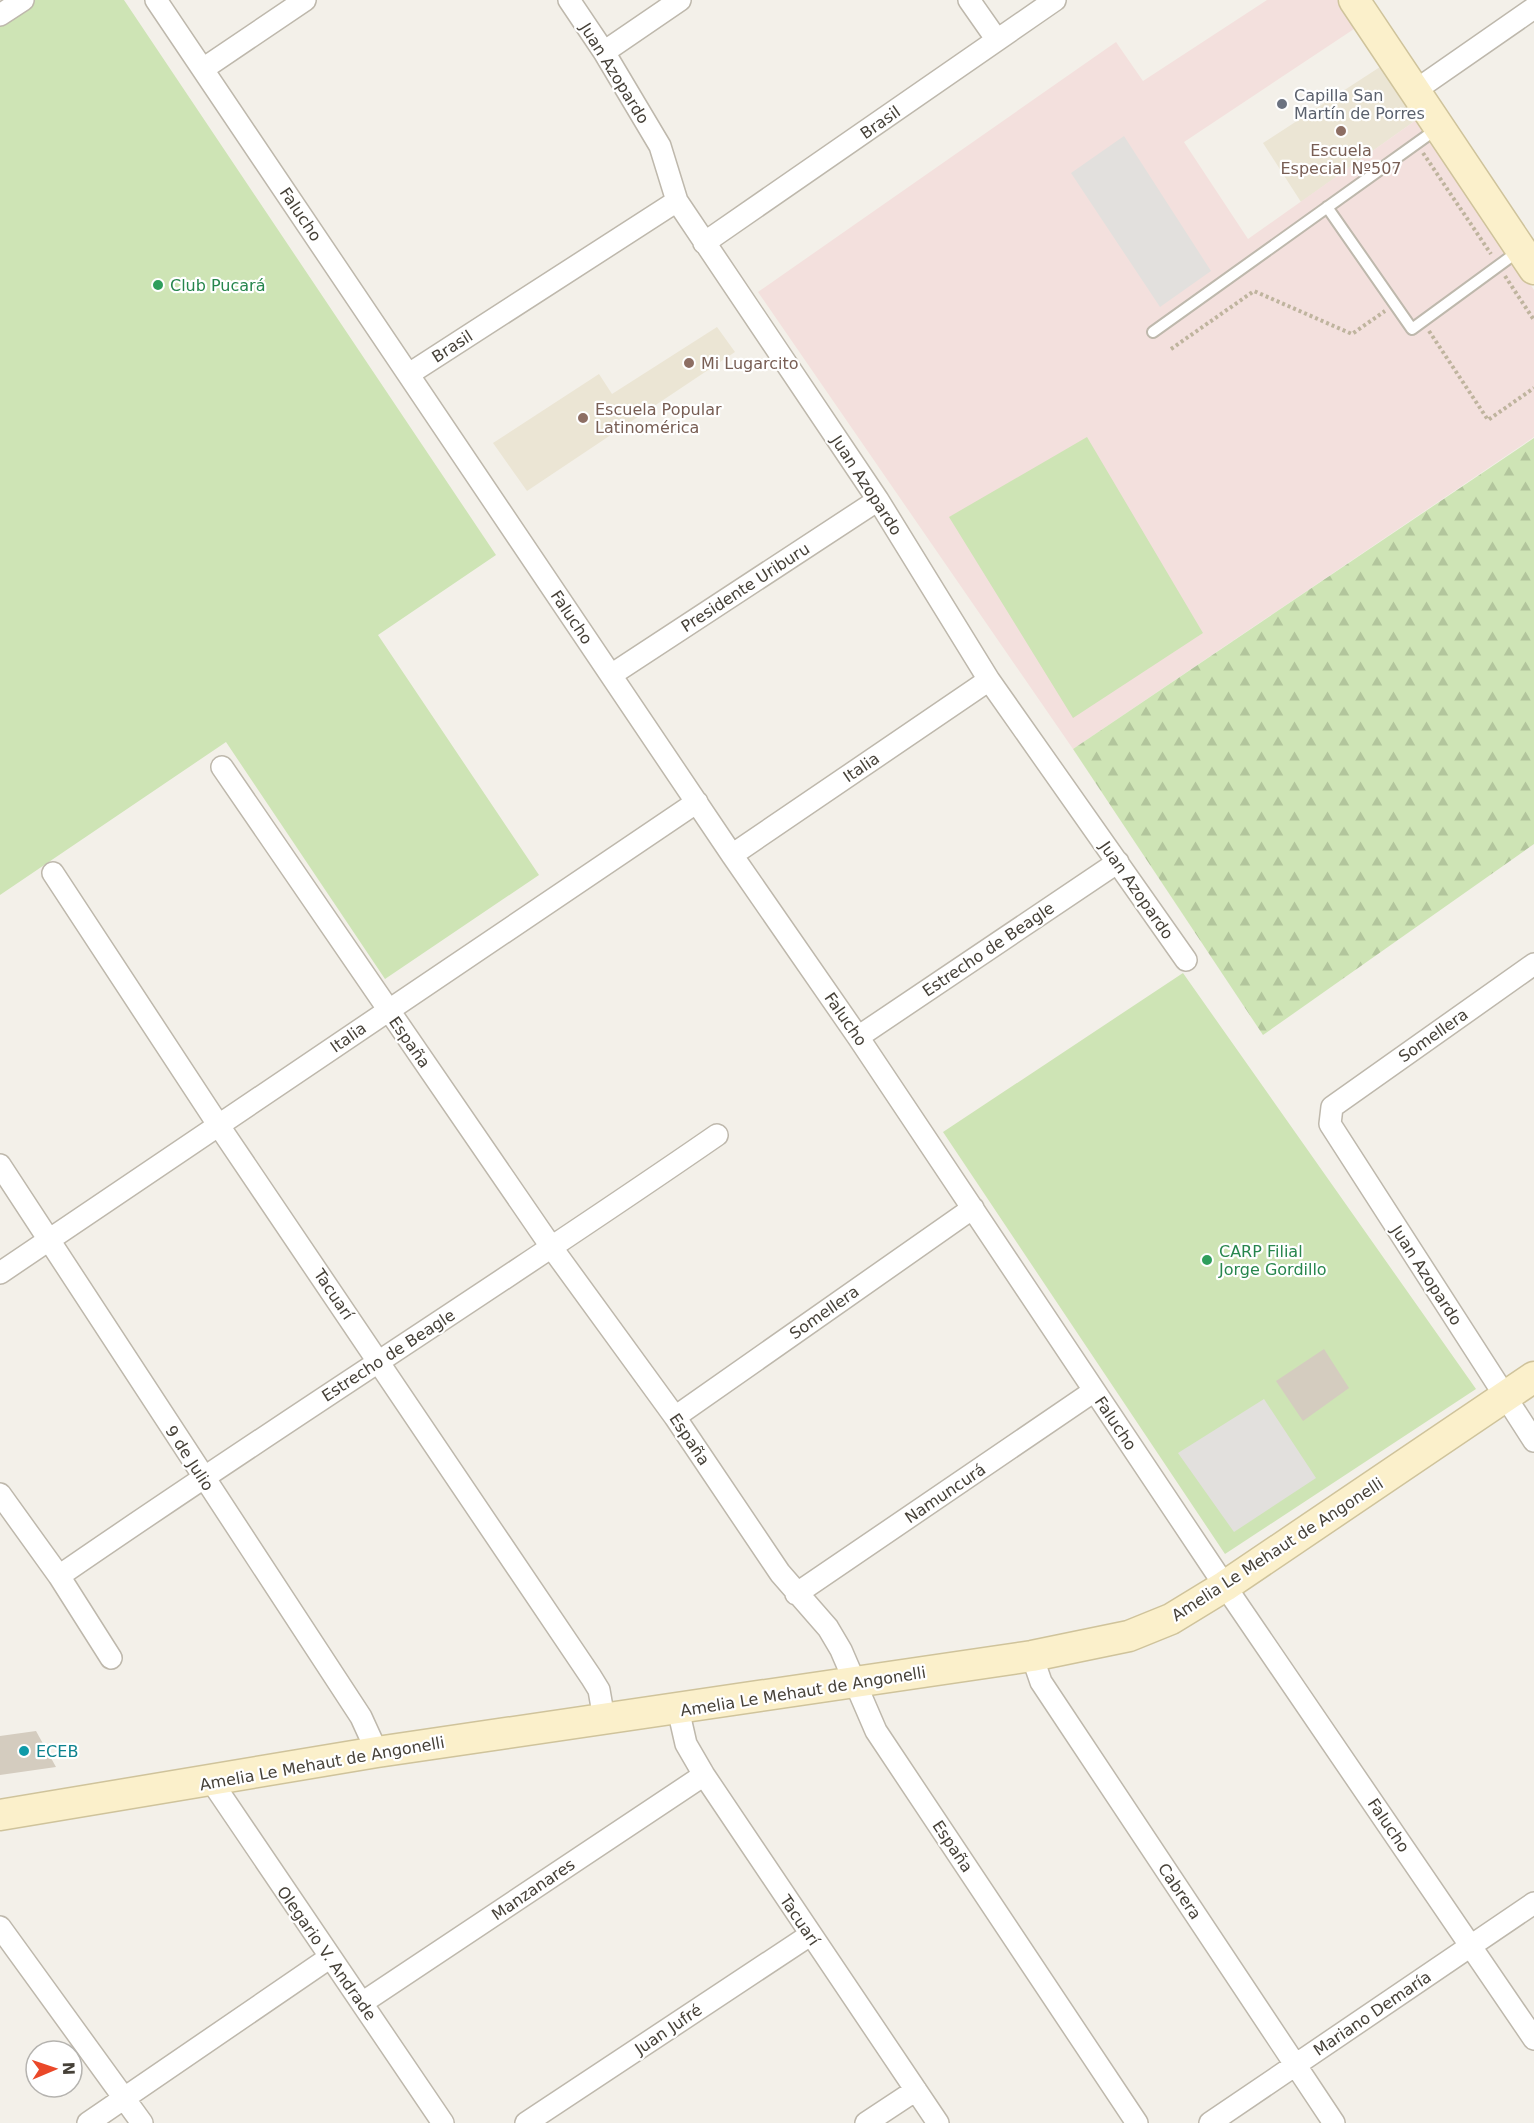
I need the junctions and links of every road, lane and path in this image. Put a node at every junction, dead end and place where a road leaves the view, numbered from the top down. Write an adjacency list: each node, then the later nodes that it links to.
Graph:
1 (23, 0): 10 (street)
2 (156, 0): 13 (street, Falucho)
3 (305, 0): 13 (street)
4 (569, 0): 12 (street, Juan Azopardo)
5 (680, 0): 12 (street)
6 (969, 0): 11 (street)
7 (1055, 0): 11 (street, Brasil)
8 (1354, 0): 14 (street)
9 (1534, 8): 14 (street)
10 (0, 15)
11 (997, 40): 18 (street, Brasil)
12 (604, 52): 16 (street, Juan Azopardo)
13 (203, 69): 25 (street, Falucho)
14 (1416, 90): 15 (street)
15 (1428, 136): 17 (lane); 19 (street); 19 (path)
16 (677, 201): 18 (street, Juan Azopardo); 25 (street, Brasil)
17 (1328, 207): 22 (lane); 23 (lane)
18 (704, 243): 27 (street, Juan Azopardo)
19 (1518, 262): 20 (path); 21 (lane)
20 (1534, 320)
21 (1422, 321): 22 (lane); 26 (path)
22 (1408, 324): 24 (path)
23 (1153, 332)
24 (1171, 349)
25 (409, 374): 28 (street, Falucho)
26 (1534, 388)
27 (878, 500): 28 (street, Presidente Uriburu); 29 (street, Juan Azopardo)
28 (611, 675): 31 (street, Falucho)
29 (989, 680): 32 (street, Italia); 33 (street, Juan Azopardo)
30 (222, 766): 37 (street, España)
31 (697, 802): 32 (street, Falucho); 37 (street, Italia)
32 (732, 855): 38 (street, Falucho)
33 (1118, 862): 35 (street, Juan Azopardo); 38 (street, Estrecho de Beagle)
34 (53, 873): 40 (street, Tacuarí)
35 (1186, 960)
36 (1534, 964): 39 (street, Somellera)
37 (388, 1010): 40 (street, Italia); 45 (street, España)
38 (858, 1037): 43 (street, Falucho)
39 (1332, 1107): 50 (street, Juan Azopardo)
40 (219, 1126): 44 (street, Italia); 47 (street, Tacuarí)
41 (717, 1135): 45 (street, Estrecho de Beagle)
42 (0, 1165): 44 (street, 9 de Julio)
43 (973, 1208): 49 (street, Falucho); 51 (street, Somellera)
44 (49, 1240): 46 (street, Italia); 53 (street, 9 de Julio)
45 (552, 1248): 47 (street, Estrecho de Beagle); 51 (street, España)
46 (0, 1273)
47 (378, 1360): 53 (street, Estrecho de Beagle); 62 (street, Tacuarí)
48 (1534, 1377): 50 (street, Amelia Le Mehaut de Angonelli)
49 (1094, 1391): 56 (street, Falucho); 57 (street, Namuncurá)
50 (1505, 1396): 52 (street, Juan Azopardo); 56 (street, Amelia Le Mehaut de Angonelli)
51 (675, 1417): 57 (street, España)
52 (1534, 1441)
53 (202, 1477): 55 (street, Estrecho de Beagle); 63 (street, 9 de Julio)
54 (0, 1494): 55 (street)
55 (59, 1576): 59 (street)
56 (1225, 1586): 58 (street, Amelia Le Mehaut de Angonelli); 70 (street, Falucho)
57 (796, 1594): 60 (street, España)
58 (1032, 1656): 60 (street, Amelia Le Mehaut de Angonelli); 74 (street, Cabrera)
59 (111, 1658)
60 (854, 1683): 61 (street, Amelia Le Mehaut de Angonelli); 83 (street, España)
61 (678, 1710): 62 (street, Amelia Le Mehaut de Angonelli); 64 (street, Tacuarí)
62 (604, 1719): 63 (street, Amelia Le Mehaut de Angonelli)
63 (377, 1752): 65 (street, Amelia Le Mehaut de Angonelli)
64 (704, 1775): 69 (street, Tacuarí); 72 (street, Manzanares)
65 (212, 1782): 66 (street, Amelia Le Mehaut de Angonelli); 71 (street, Olegario V. Andrade)
66 (0, 1815)
67 (1534, 1903): 70 (street, Mariano Demaría)
68 (0, 1927): 76 (street)
69 (810, 1935): 75 (street, Tacuarí); 80 (street, Juan Jufré)
70 (1472, 1946): 73 (street, Falucho); 74 (street, Mariano Demaría)
71 (329, 1958): 72 (street, Olegario V. Andrade); 76 (street)
72 (362, 2003): 79 (street, Olegario V. Andrade)
73 (1534, 2039)
74 (1295, 2065): 84 (street, Mariano Demaría); 85 (street, Cabrera)
75 (916, 2090): 81 (street); 82 (street, Tacuarí)
76 (124, 2097): 77 (street); 78 (street)
77 (88, 2123)
78 (142, 2123)
79 (443, 2123)
80 (526, 2123)
81 (866, 2123)
82 (938, 2123)
83 (1137, 2123)
84 (1210, 2123)
85 (1334, 2123)

